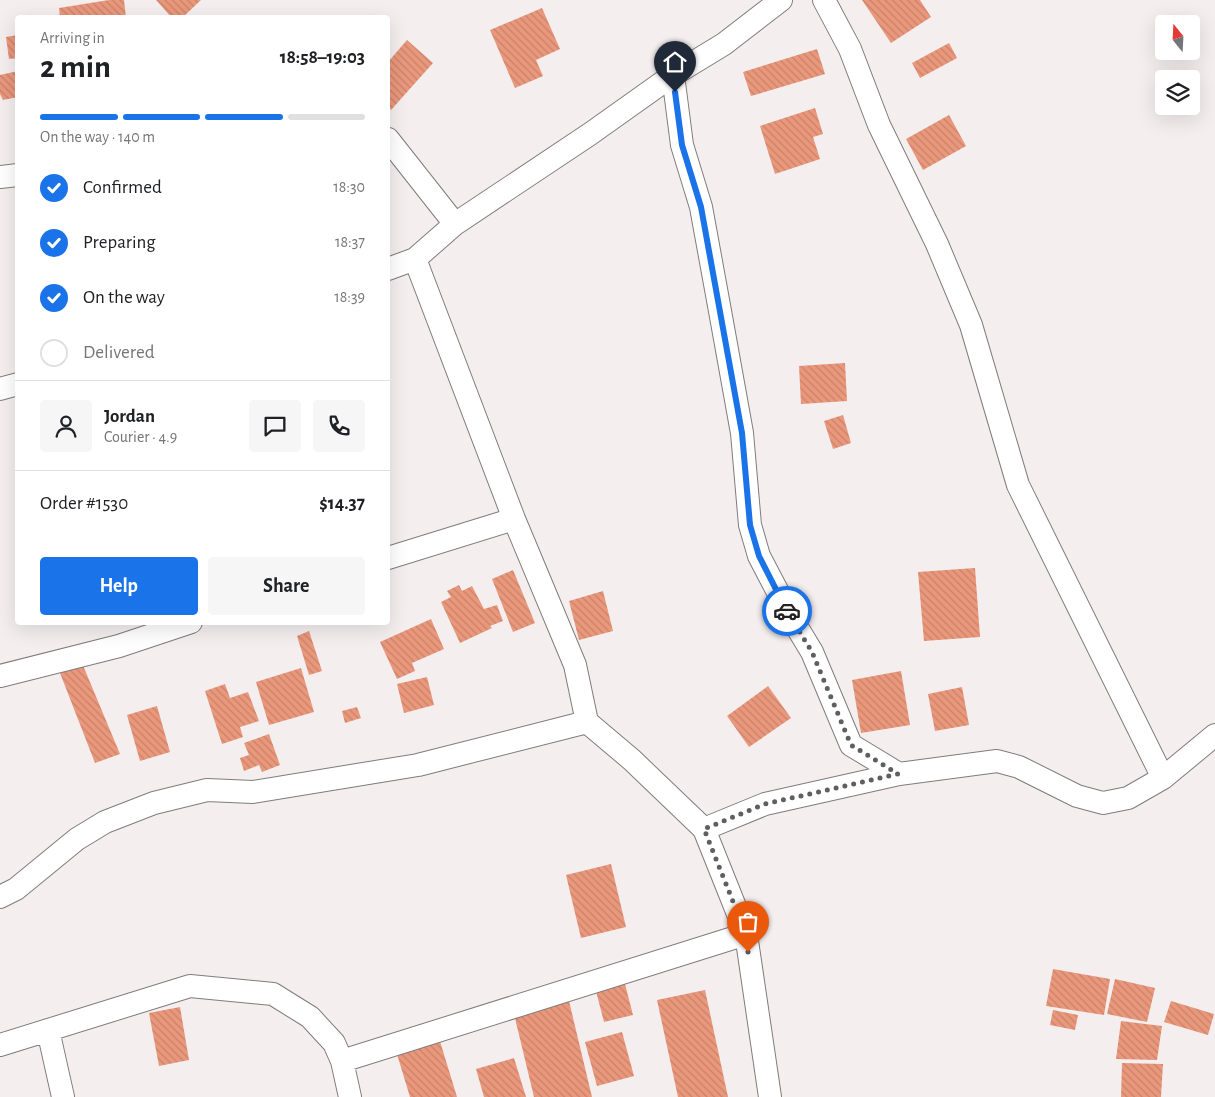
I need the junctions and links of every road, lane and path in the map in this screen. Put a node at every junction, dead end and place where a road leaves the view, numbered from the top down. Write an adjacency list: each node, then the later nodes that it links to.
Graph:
1 (781, 0): 3 (street)
2 (824, 0): 19 (street)
3 (673, 75): 7 (street); 18 (street)
4 (390, 143): 7 (street)
5 (15, 175): 6 (street)
6 (0, 177)
7 (455, 224): 8 (street)
8 (415, 259): 9 (street); 12 (street)
9 (390, 268)
10 (15, 385): 11 (street)
11 (0, 389)
12 (514, 519): 13 (street); 16 (street)
13 (390, 557)
14 (182, 625): 15 (street)
15 (0, 676)
16 (587, 722): 20 (street); 21 (street)
17 (1215, 735): 19 (street)
18 (898, 774): 19 (street); 20 (street)
19 (1163, 778)
20 (704, 829): 22 (street)
21 (0, 897)
22 (746, 934): 25 (street); 28 (street)
23 (48, 1030): 24 (street); 25 (street); 26 (street)
24 (0, 1045)
25 (342, 1061): 27 (street)
26 (63, 1097)
27 (350, 1097)
28 (770, 1097)

